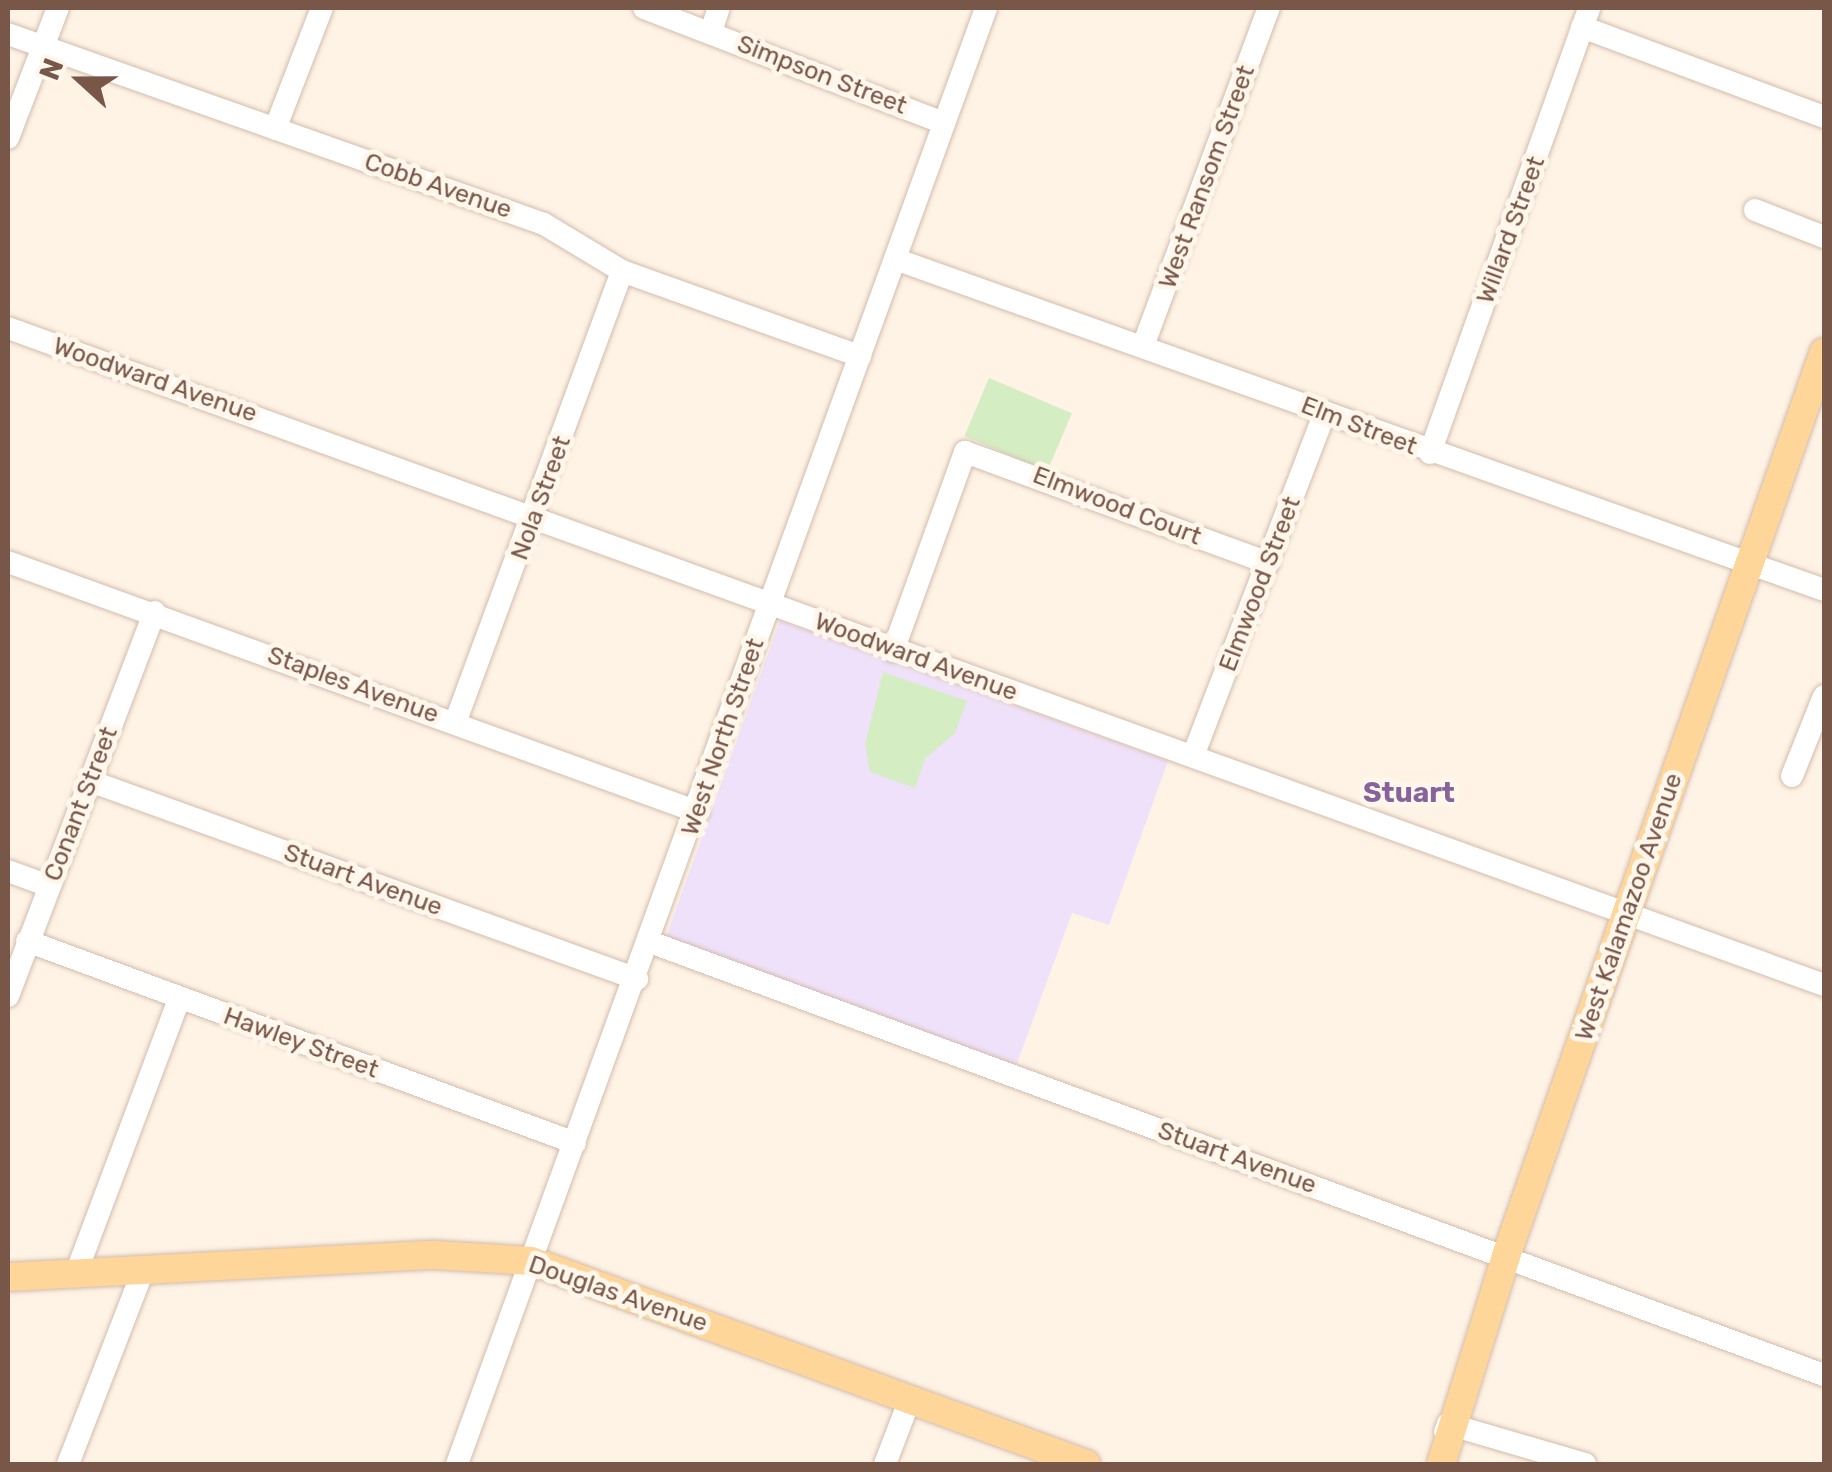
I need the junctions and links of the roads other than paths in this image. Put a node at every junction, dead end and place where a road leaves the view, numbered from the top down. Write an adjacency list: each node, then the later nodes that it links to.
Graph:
1 (58, 8): 10 (street)
2 (322, 8): 13 (street)
3 (644, 8): 8 (street, Simpson Street)
4 (719, 8): 8 (street)
5 (986, 8): 12 (street, West North Street)
6 (1269, 8): 20 (street, West Ransom Street)
7 (1586, 18): 11 (street); 24 (street, Willard Street)
8 (711, 32): 12 (street, Simpson Street)
9 (8, 34): 10 (street, Cobb Avenue)
10 (44, 48): 13 (street, Cobb Avenue); 14 (street)
11 (1824, 117)
12 (944, 123): 17 (street, West North Street)
13 (275, 128): 18 (street, Cobb Avenue)
14 (8, 138)
15 (1755, 210): 16 (street)
16 (1824, 237)
17 (894, 259): 20 (street, Elm Street); 22 (street, West North Street)
18 (622, 272): 22 (street, Cobb Avenue); 25 (street, Nola Street)
19 (8, 328): 25 (street, Woodward Avenue)
20 (1143, 346): 23 (street, Elm Street)
21 (1824, 352): 26 (main road, West Kalamazoo Avenue)
22 (860, 356): 30 (street, West North Street)
23 (1325, 412): 24 (street, Elm Street); 28 (street, Elmwood Street)
24 (1430, 453): 26 (street, Elm Street)
25 (537, 514): 30 (street, Woodward Avenue); 34 (street, Nola Street)
26 (1752, 561): 29 (street, Elm Street); 41 (main road, West Kalamazoo Avenue)
27 (8, 562): 31 (street, Staples Avenue)
28 (1268, 563): 32 (street, Elmwood Court); 35 (street, Elmwood Street)
29 (1824, 590)
30 (769, 603): 32 (street, Woodward Avenue); 38 (street, West North Street)
31 (156, 612): 34 (street, Staples Avenue); 37 (street, Conant Street)
32 (894, 651): 35 (street, Woodward Avenue)
33 (1824, 696): 36 (street)
34 (455, 723): 38 (street, Staples Avenue)
35 (1193, 756): 41 (street, Woodward Avenue)
36 (1792, 776)
37 (90, 781): 40 (street, Conant Street); 44 (street, Stuart Avenue)
38 (698, 812): 43 (street, West North Street)
39 (8, 871): 40 (street)
40 (49, 886): 42 (street, Conant Street)
41 (1626, 914): 45 (street, Woodward Avenue); 49 (main road, West Kalamazoo Avenue)
42 (27, 942): 46 (street, Conant Street); 47 (street, Hawley Street)
43 (650, 942): 44 (street, West North Street); 49 (street, Stuart Avenue)
44 (637, 979): 48 (street, West North Street)
45 (1824, 985)
46 (8, 996)
47 (180, 999): 48 (street, Hawley Street); 52 (street)
48 (575, 1143): 50 (street, West North Street)
49 (1506, 1256): 54 (street, Stuart Avenue); 56 (main road, West Kalamazoo Avenue)
50 (531, 1260): 51 (main road, Douglas Avenue); 55 (main road, Douglas Avenue); 59 (street, West North Street)
51 (142, 1273): 52 (main road, Douglas Avenue); 58 (street)
52 (75, 1276): 53 (main road, Douglas Avenue)
53 (8, 1277)
54 (1824, 1375)
55 (910, 1399): 57 (main road, Douglas Avenue); 60 (street)
56 (1448, 1424): 62 (street); 63 (main road, West Kalamazoo Avenue); 64 (street)
57 (1039, 1457): 61 (main road, Douglas Avenue)
58 (68, 1464)
59 (457, 1464)
60 (885, 1464)
61 (1086, 1464)
62 (1431, 1464)
63 (1441, 1464)
64 (1586, 1464)

